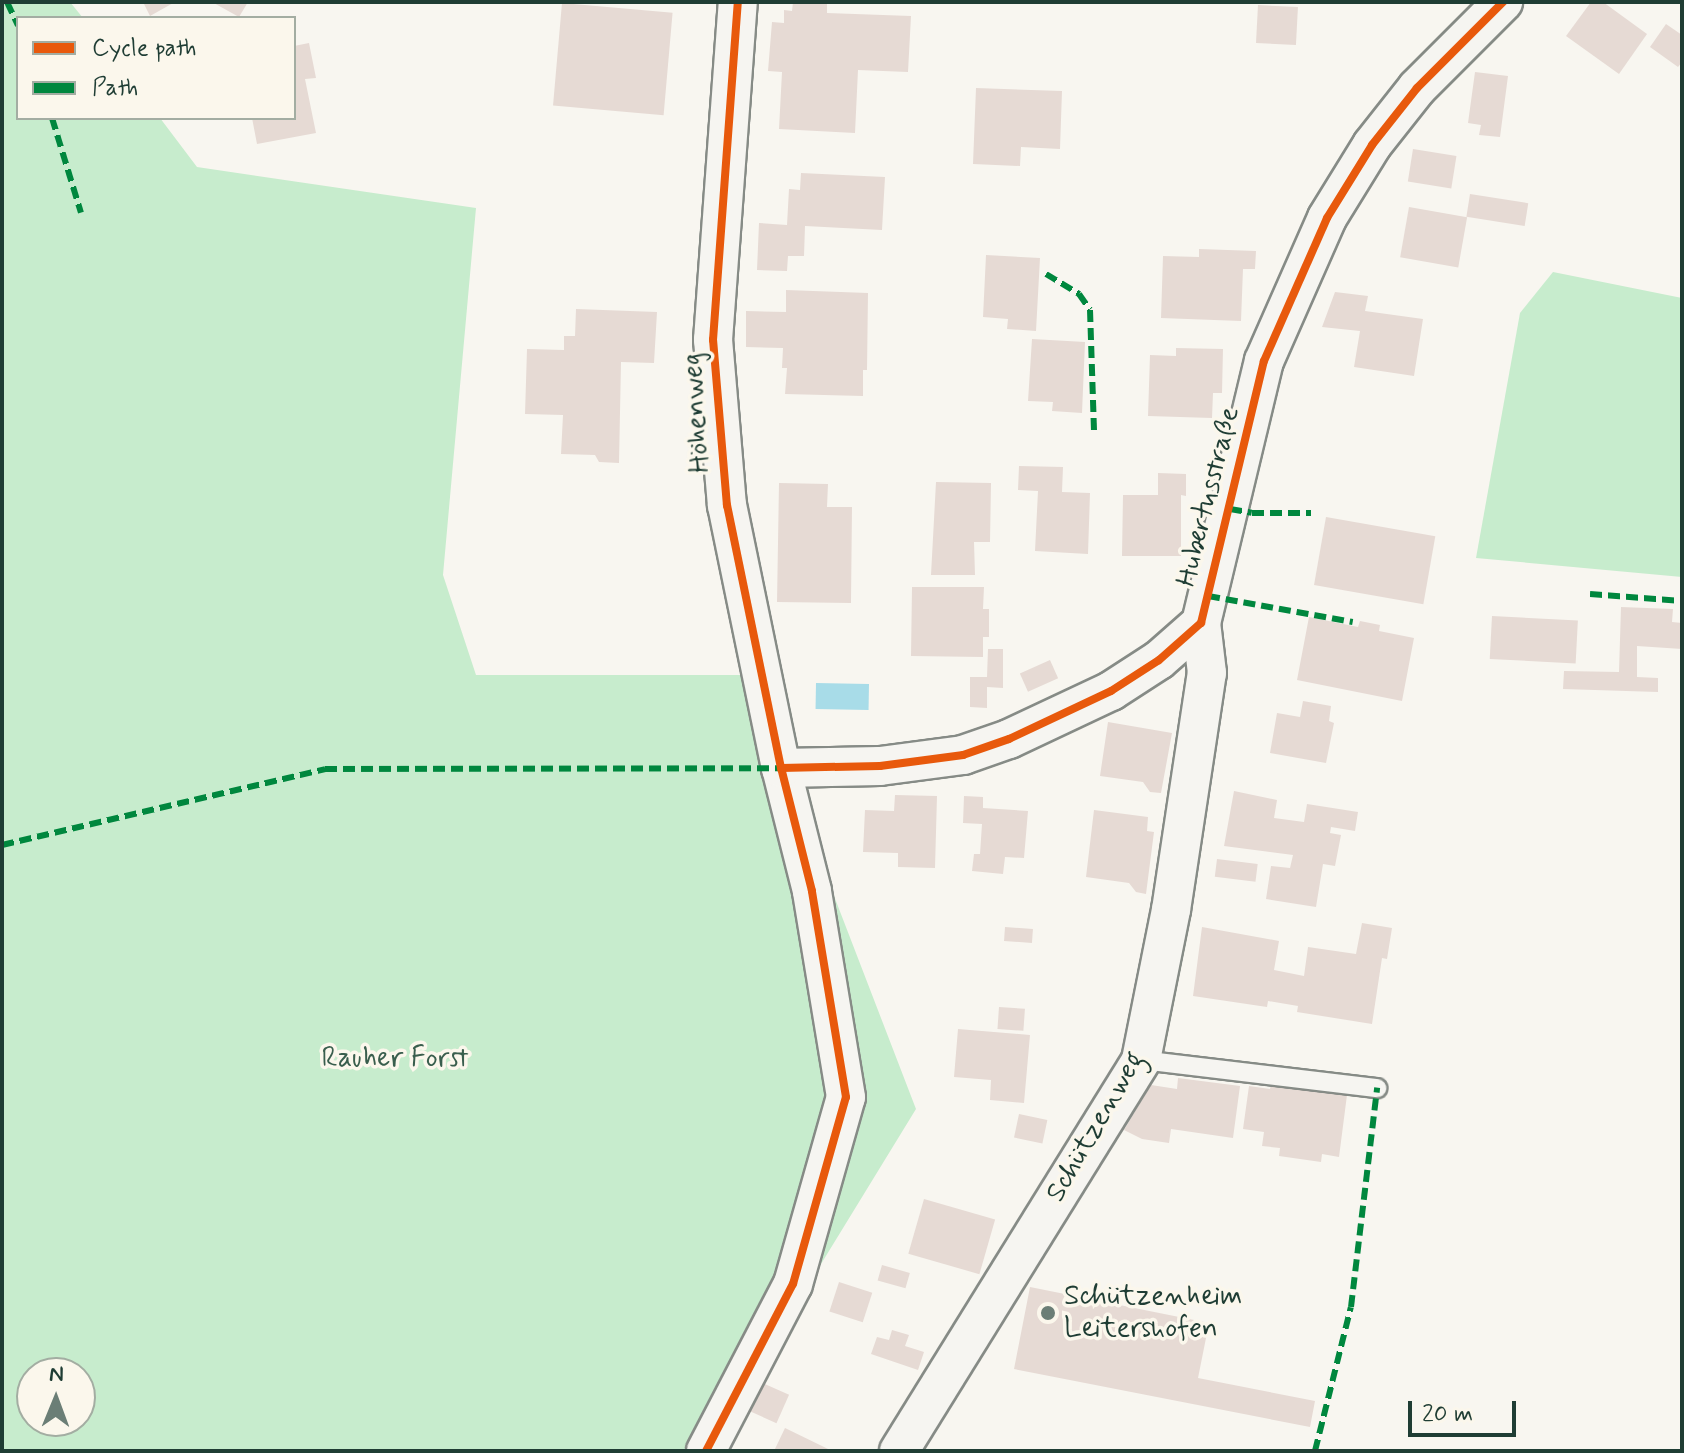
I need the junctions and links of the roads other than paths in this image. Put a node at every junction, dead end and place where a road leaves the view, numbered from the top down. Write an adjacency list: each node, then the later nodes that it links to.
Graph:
1 (738, 2): 4 (street, Höhenweg)
2 (1503, 2): 3 (street, Hubertusstraße)
3 (1201, 623): 4 (street, Hubertusstraße); 5 (street, Schützenweg)
4 (781, 768): 7 (street, Höhenweg)
5 (1141, 1060): 6 (lane); 8 (street, Schützenweg)
6 (1377, 1088)
7 (706, 1451)
8 (899, 1451)

